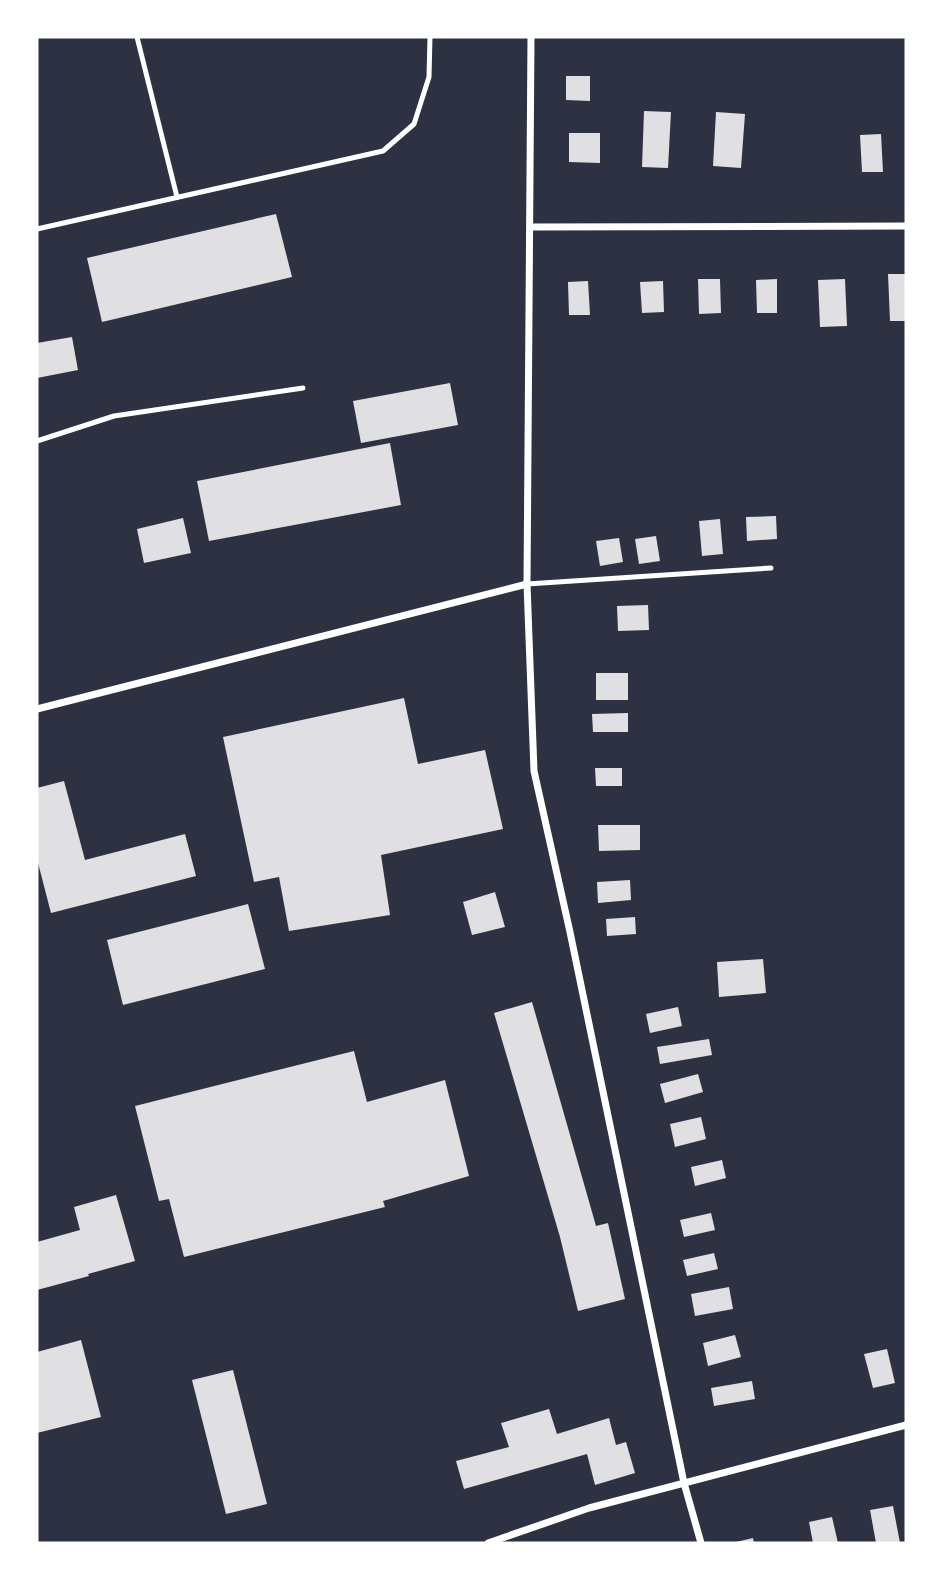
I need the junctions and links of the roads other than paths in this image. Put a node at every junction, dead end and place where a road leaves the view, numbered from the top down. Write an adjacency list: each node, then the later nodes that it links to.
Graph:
1 (137, 37): 4 (lane)
2 (430, 37): 4 (lane)
3 (531, 37): 6 (street)
4 (177, 197): 7 (lane)
5 (906, 226): 6 (street)
6 (531, 227): 11 (street)
7 (37, 229)
8 (303, 388): 9 (lane)
9 (37, 440)
10 (771, 568): 11 (lane)
11 (527, 584): 12 (street); 14 (street)
12 (37, 709)
13 (906, 1425): 14 (street)
14 (684, 1483): 15 (street); 16 (street)
15 (488, 1543)
16 (701, 1543)

